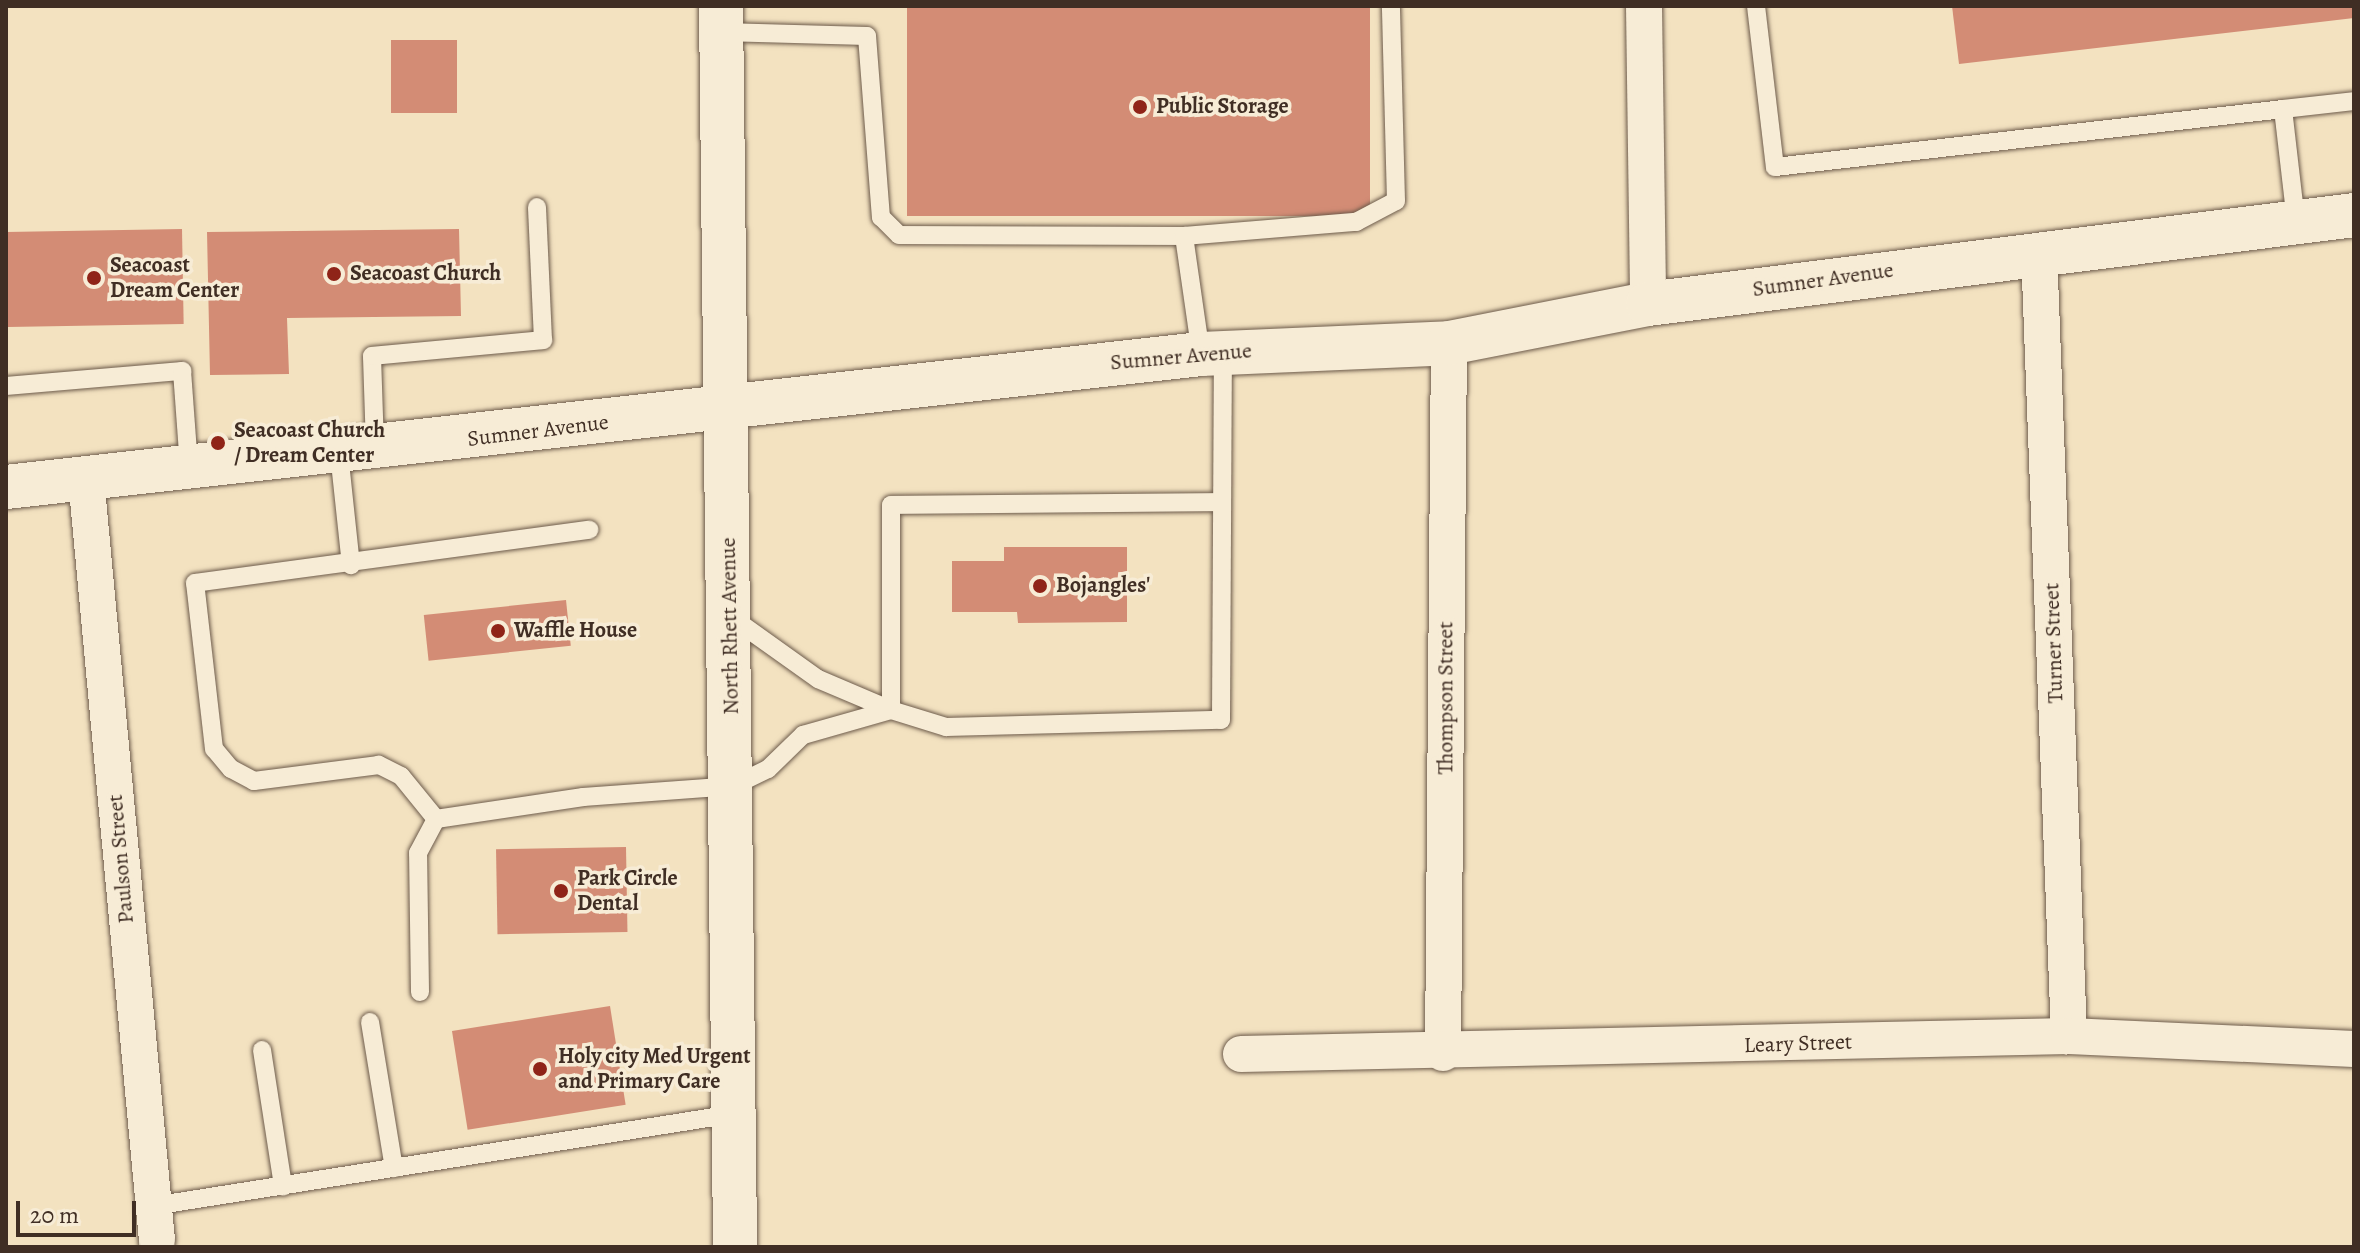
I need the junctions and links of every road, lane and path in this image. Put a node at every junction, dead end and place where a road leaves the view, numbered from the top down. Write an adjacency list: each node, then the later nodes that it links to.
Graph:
1 (1644, 6): 12 (street)
2 (1756, 6): 6 (lane)
3 (1391, 7): 10 (lane)
4 (722, 19): 10 (lane); 16 (street, North Rhett Avenue)
5 (2354, 101): 6 (lane)
6 (2283, 109): 9 (lane)
7 (537, 207): 17 (lane)
8 (2354, 215): 9 (street, Sumner Avenue)
9 (2296, 221): 11 (street, Sumner Avenue)
10 (1184, 236): 14 (lane)
11 (2039, 251): 12 (street, Sumner Avenue); 30 (street, Turner Street)
12 (1648, 304): 13 (street, Sumner Avenue)
13 (1449, 343): 14 (street, Sumner Avenue); 33 (street, Thompson Street)
14 (1212, 353): 16 (street, Sumner Avenue); 21 (lane)
15 (6, 386): 18 (lane)
16 (723, 408): 17 (street, Sumner Avenue); 24 (street, North Rhett Avenue)
17 (357, 452): 18 (street, Sumner Avenue); 23 (lane)
18 (189, 468): 19 (street, Sumner Avenue)
19 (86, 478): 20 (street, Sumner Avenue); 38 (street, Paulson Street)
20 (6, 487)
21 (1221, 502): 25 (lane); 25 (lane)
22 (589, 530): 23 (lane)
23 (351, 565): 27 (lane)
24 (731, 617): 25 (lane); 26 (street, North Rhett Avenue)
25 (891, 710): 26 (lane)
26 (733, 786): 27 (lane); 35 (street, North Rhett Avenue)
27 (436, 819): 28 (lane)
28 (420, 992)
29 (370, 1022): 36 (lane)
30 (2069, 1036): 31 (street, Leary Street); 33 (street, Leary Street)
31 (2354, 1049)
32 (262, 1050): 37 (lane)
33 (1443, 1053): 34 (street, Leary Street)
34 (1241, 1054)
35 (736, 1113): 36 (lane); 39 (street, North Rhett Avenue)
36 (394, 1168): 37 (lane)
37 (283, 1186): 38 (lane)
38 (155, 1223)
39 (735, 1247)

